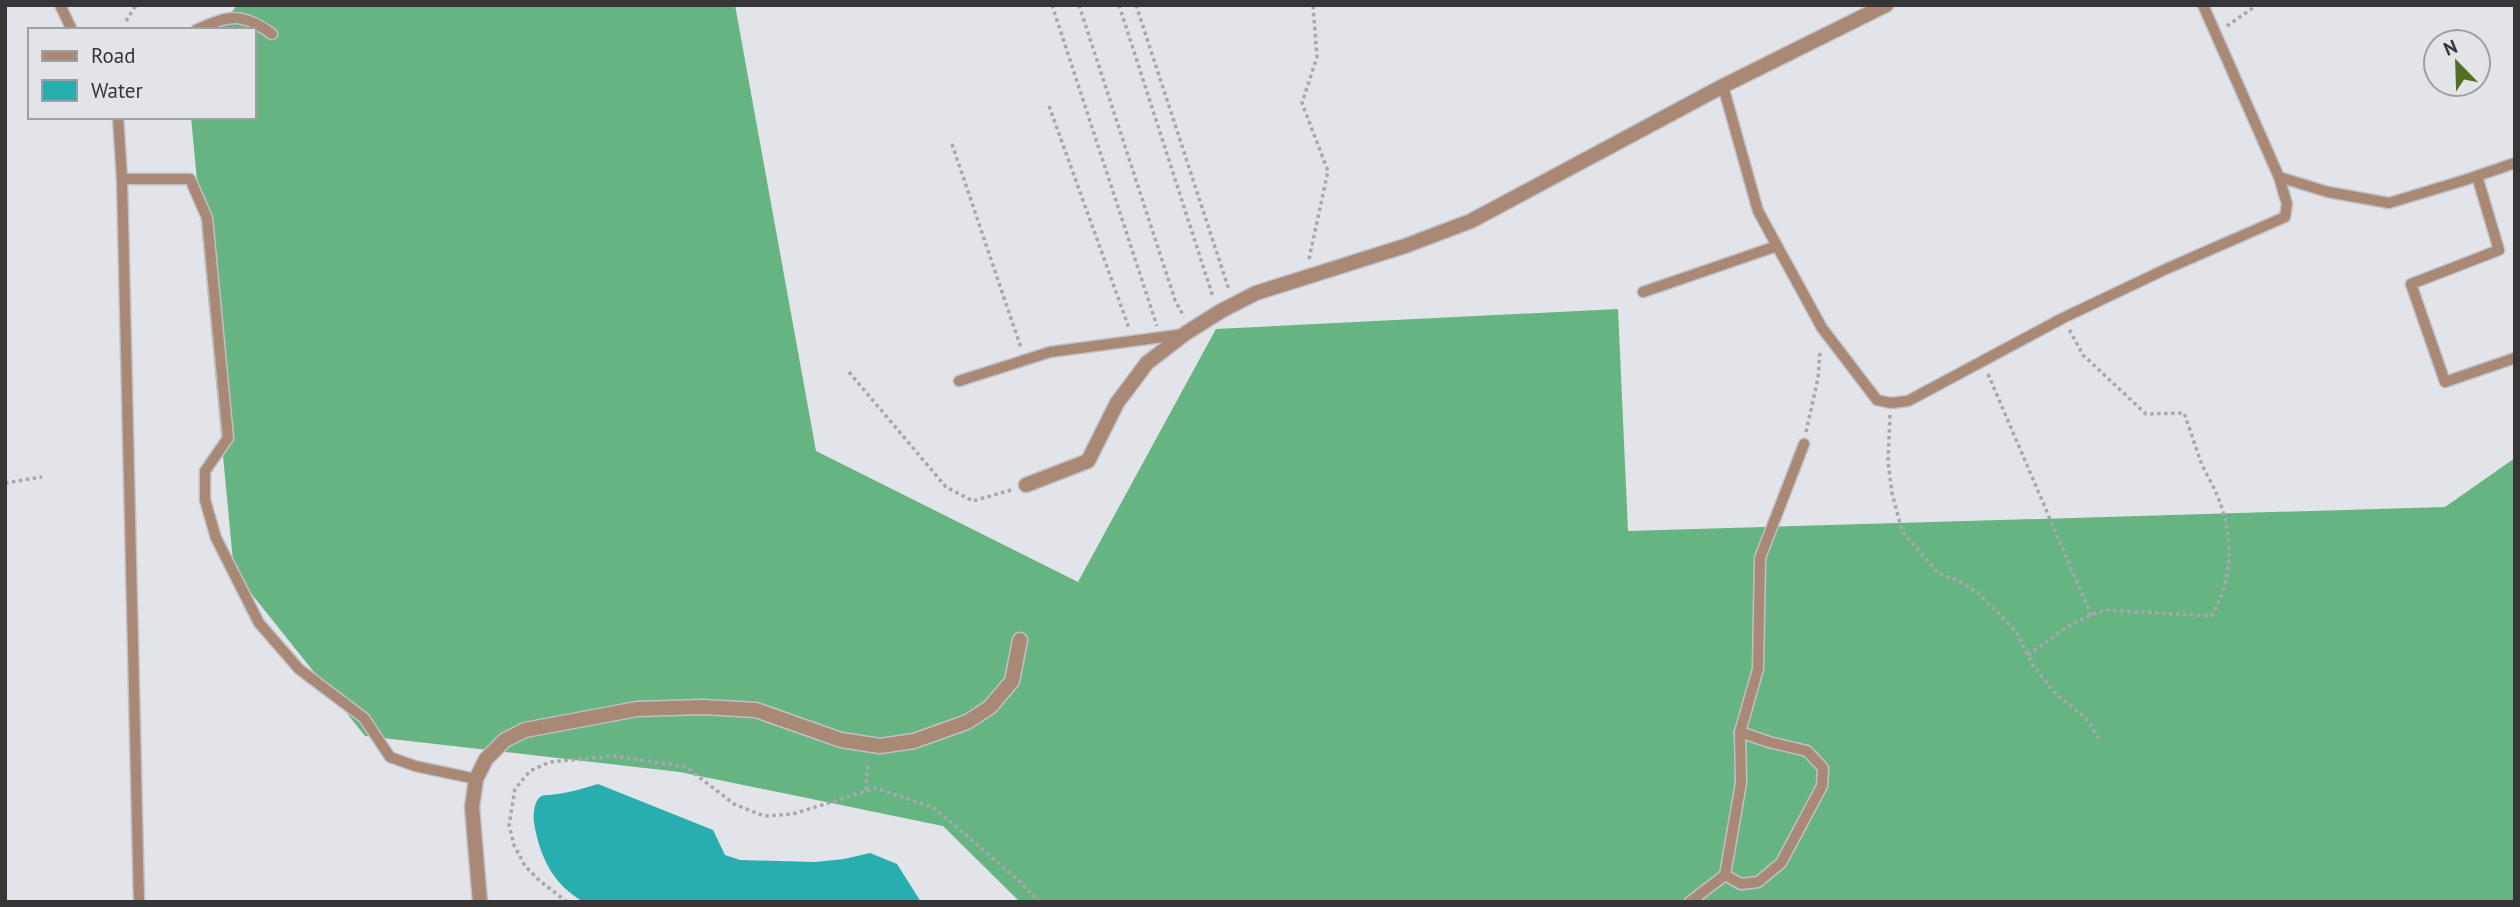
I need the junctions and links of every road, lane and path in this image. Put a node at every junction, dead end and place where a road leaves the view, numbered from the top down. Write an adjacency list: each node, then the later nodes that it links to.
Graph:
1 (60, 5): 12 (lane)
2 (136, 5): 11 (path)
3 (1052, 5): 32 (path)
4 (1079, 5): 31 (path)
5 (1119, 5): 28 (path)
6 (1136, 5): 27 (path)
7 (1313, 5): 25 (path)
8 (1886, 5): 16 (street)
9 (2203, 5): 15 (lane)
10 (2257, 5): 15 (path)
11 (126, 21)
12 (71, 28)
13 (200, 28): 14 (lane)
14 (272, 34)
15 (2216, 34): 22 (lane)
16 (1723, 86): 24 (lane); 25 (street)
17 (1049, 106): 33 (path)
18 (118, 119): 23 (lane)
19 (952, 144): 35 (path)
20 (2515, 163): 21 (lane)
21 (2477, 176): 22 (lane); 34 (lane)
22 (2279, 177): 29 (lane)
23 (122, 178): 50 (lane); 53 (lane)
24 (1777, 246): 26 (lane); 30 (lane)
25 (1305, 277): 27 (street)
26 (1643, 292)
27 (1237, 303): 28 (street)
28 (1221, 311): 31 (street)
29 (2063, 318): 36 (lane); 44 (path)
30 (1822, 328): 39 (lane); 40 (path)
31 (1191, 330): 32 (lane); 43 (street)
32 (1160, 338): 33 (lane)
33 (1134, 341): 35 (lane)
34 (2515, 358)
35 (1025, 360): 38 (lane)
36 (1983, 362): 39 (lane); 44 (path)
37 (849, 372): 43 (path)
38 (959, 381)
39 (1891, 403): 46 (path)
40 (1804, 444): 47 (lane)
41 (42, 477): 42 (path)
42 (5, 483)
43 (1026, 485)
44 (2091, 615): 46 (path)
45 (1020, 640): 49 (street)
46 (2028, 655): 48 (path)
47 (1740, 732): 52 (lane); 52 (lane)
48 (2099, 738)
49 (870, 745): 50 (street); 51 (path)
50 (476, 779): 54 (street)
51 (866, 790): 55 (path); 56 (path)
52 (1725, 875): 57 (lane)
53 (139, 902)
54 (480, 902)
55 (567, 902)
56 (1040, 902)
57 (1690, 902)

